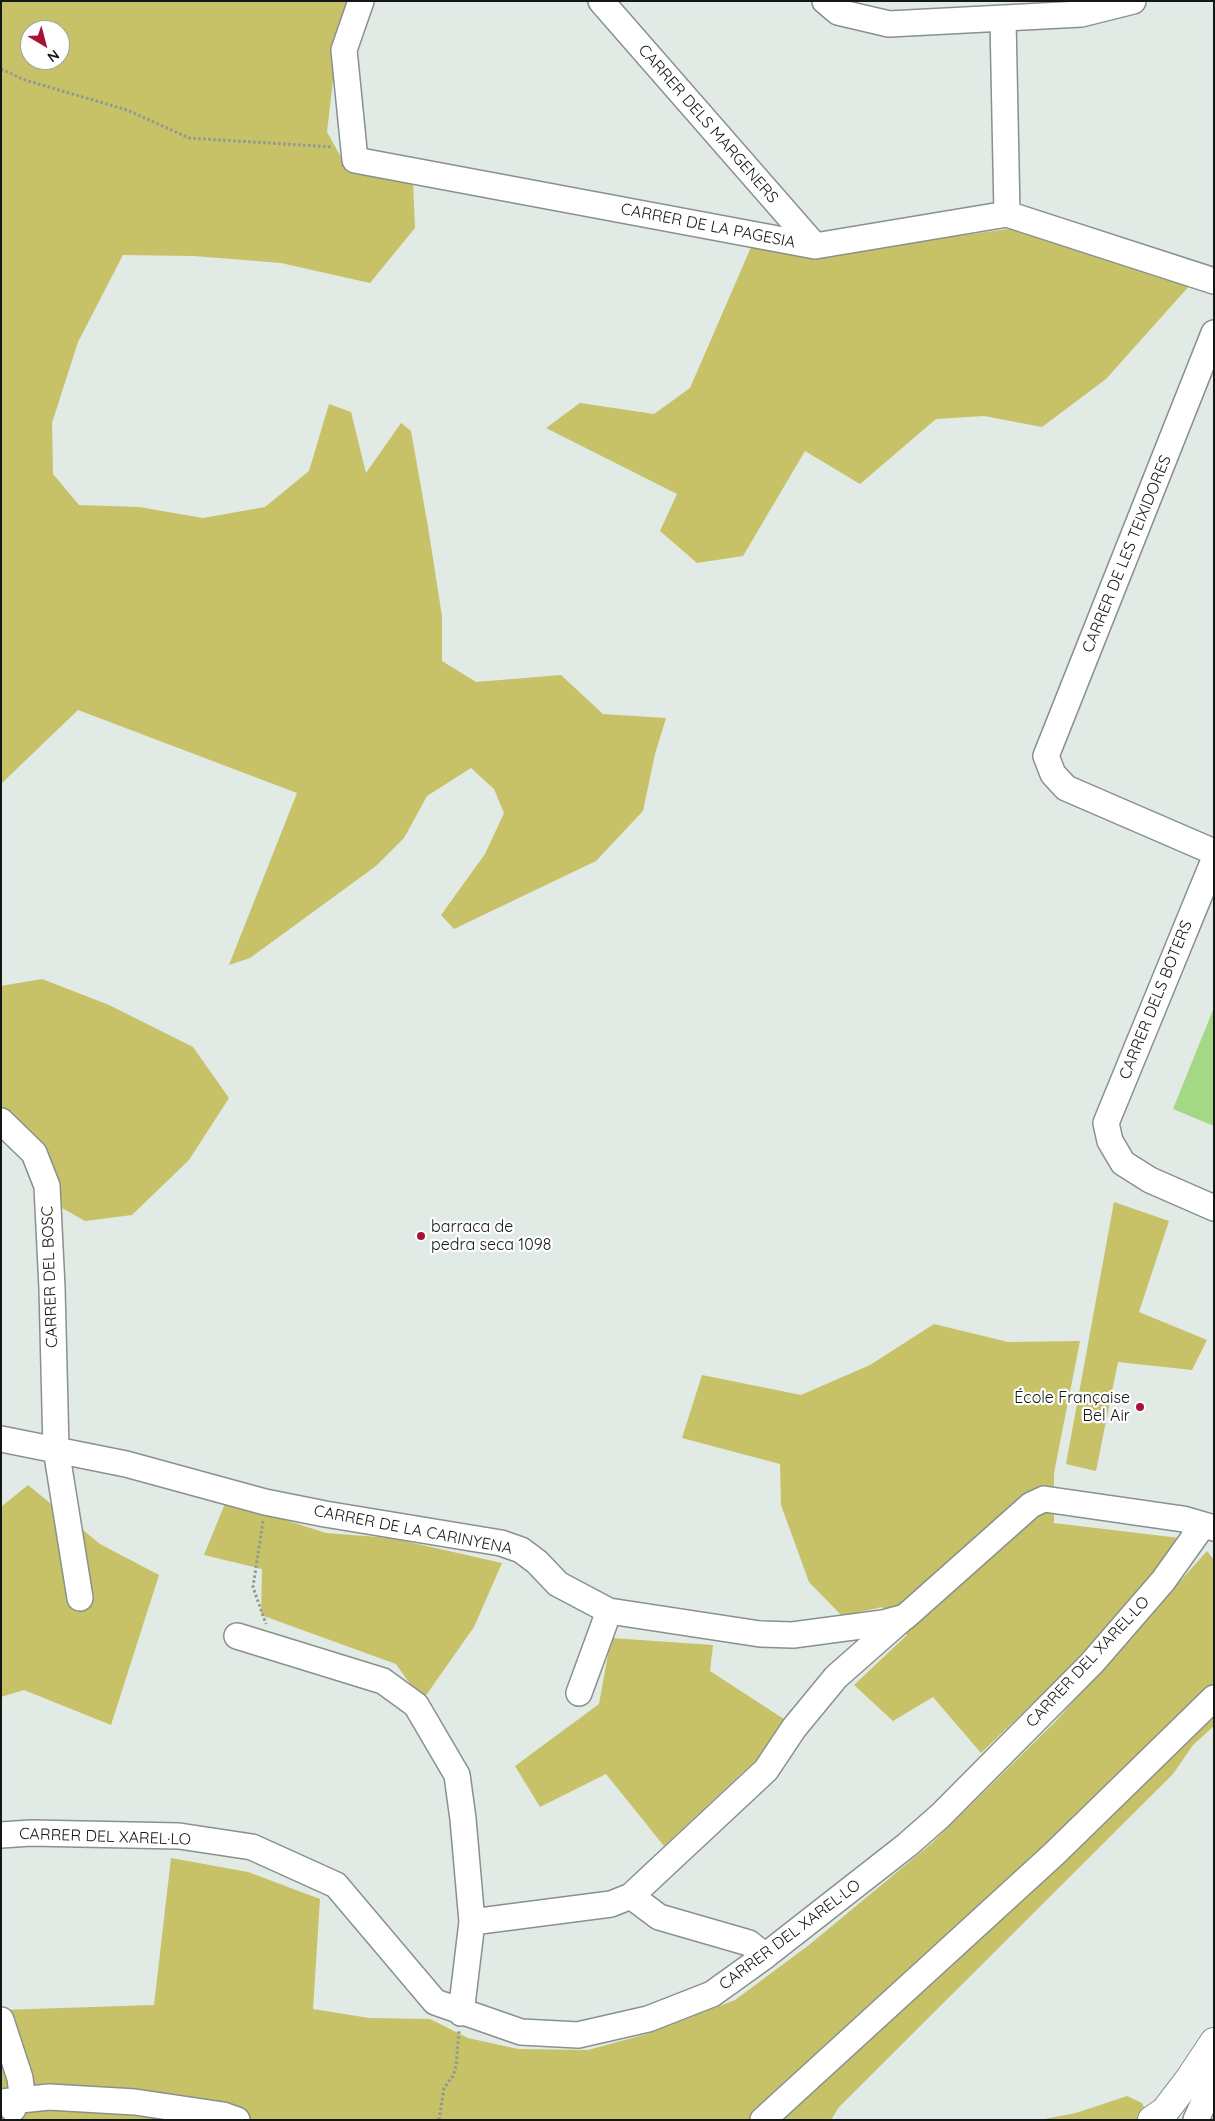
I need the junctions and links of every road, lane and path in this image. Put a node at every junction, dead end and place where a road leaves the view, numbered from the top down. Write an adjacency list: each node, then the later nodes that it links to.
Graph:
1 (361, 1): 7 (street)
2 (601, 1): 9 (street, CARRER DELS MARGENERS)
3 (825, 1): 5 (street)
4 (1133, 1): 5 (street)
5 (1003, 20): 8 (street)
6 (1, 69): 7 (path)
7 (354, 148): 9 (street, CARRER DE LA PAGESIA)
8 (1007, 214): 9 (street, CARRER DE LA PAGESIA); 10 (street, CARRER DE LA PAGESIA)
9 (815, 246)
10 (1214, 281)
11 (1214, 333): 12 (street, CARRER DE LES TEIXIDORES)
12 (1214, 852)
13 (1214, 860): 15 (street, CARRER DELS BOTERS)
14 (1, 1121): 17 (street, CARRER DEL BOSC)
15 (1214, 1208)
16 (1, 1439): 17 (street, CARRER DE LA CARINYENA)
17 (56, 1449): 18 (street, CARRER DE LA CARINYENA); 20 (street, CARRER DEL BOSC)
18 (266, 1502): 21 (street, CARRER DE LA CARINYENA); 24 (path)
19 (1208, 1527): 22 (street, CARRER DE LA CARINYENA); 30 (street, CARRER DEL XAREL·LO)
20 (80, 1598)
21 (609, 1611): 22 (street, CARRER DE LA CARINYENA); 25 (street)
22 (905, 1617): 28 (street)
23 (237, 1636): 24 (street)
24 (274, 1648): 29 (street)
25 (579, 1693)
26 (1214, 1698): 41 (street)
27 (1, 1835): 31 (street, CARRER DEL XAREL·LO)
28 (631, 1896): 29 (street); 30 (street)
29 (472, 1922): 31 (street)
30 (765, 1956): 31 (street, CARRER DEL XAREL·LO)
31 (461, 2013): 40 (path)
32 (1, 2020): 34 (street)
33 (1214, 2042): 42 (highway)
34 (16, 2064): 36 (street); 37 (street)
35 (1214, 2080): 43 (street)
36 (101, 2100): 37 (street); 39 (street)
37 (4, 2102): 38 (street)
38 (149, 2120)
39 (237, 2120)
40 (439, 2120)
41 (763, 2120)
42 (1152, 2120)
43 (1196, 2120)

